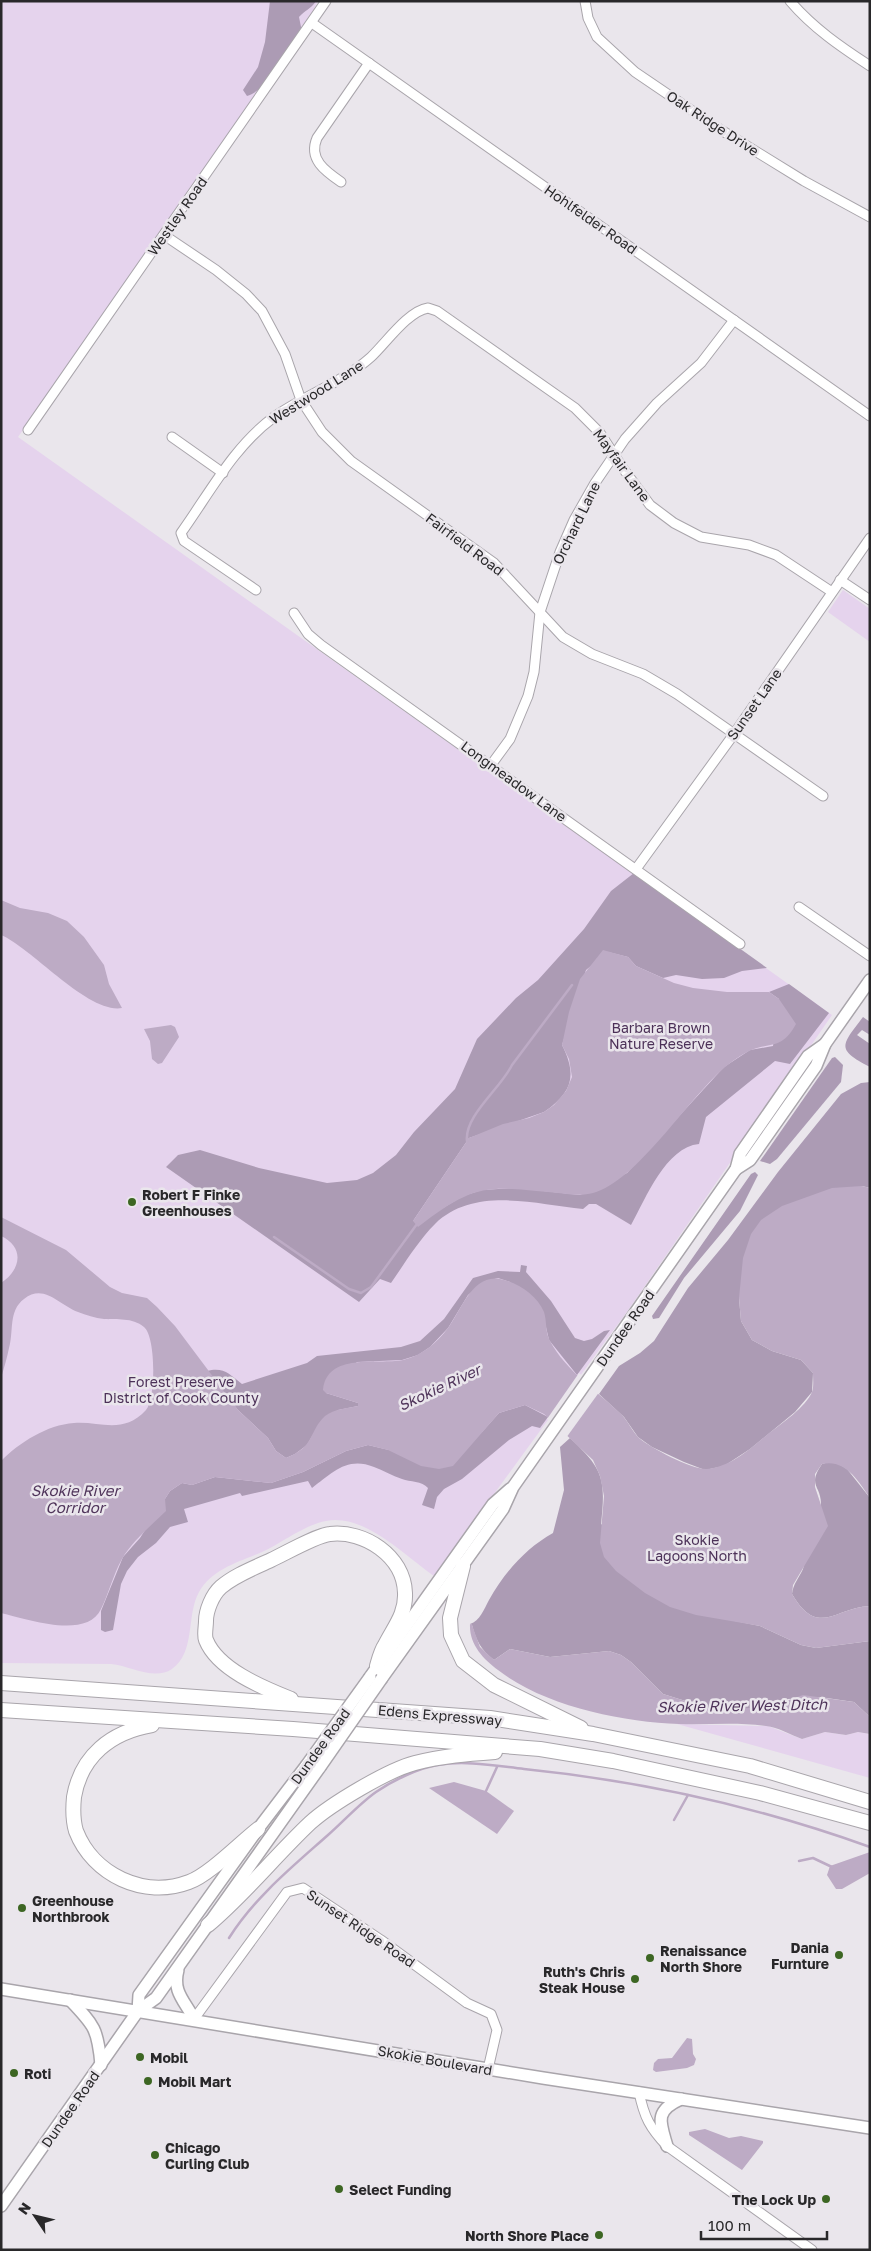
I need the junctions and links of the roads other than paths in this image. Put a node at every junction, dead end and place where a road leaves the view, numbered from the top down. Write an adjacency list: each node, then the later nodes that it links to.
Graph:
1 (326, 1): 4 (street, Westley Road)
2 (585, 1): 8 (street, Oak Ridge Drive)
3 (790, 1): 6 (street)
4 (312, 23): 5 (street, Hohlfelder Road); 9 (street, Westley Road)
5 (369, 64): 7 (street); 11 (street, Hohlfelder Road)
6 (870, 66)
7 (342, 182)
8 (870, 217)
9 (164, 235): 12 (street, Fairfield Road); 14 (street, Westley Road)
10 (428, 308): 12 (street, Westwood Lane); 16 (street, Mayfair Lane)
11 (734, 320): 13 (street, Hohlfelder Road); 16 (street, Orchard Lane)
12 (300, 400): 17 (street, Westwood Lane); 23 (street, Fairfield Road)
13 (870, 416)
14 (28, 430)
15 (172, 437): 17 (street)
16 (614, 454): 21 (street, Mayfair Lane); 23 (street, Orchard Lane)
17 (223, 473): 20 (street, Westwood Lane)
18 (870, 538): 19 (street, Sunset Lane)
19 (840, 580): 21 (street, Sunset Lane); 22 (street)
20 (256, 590)
21 (832, 592): 25 (street, Sunset Lane)
22 (870, 600)
23 (540, 612): 25 (street, Fairfield Road); 26 (street, Orchard Lane)
24 (294, 613): 26 (street, Longmeadow Lane)
25 (734, 734): 27 (street, Fairfield Road); 28 (street, Sunset Lane)
26 (491, 765): 28 (street, Longmeadow Lane)
27 (823, 796)
28 (636, 869): 30 (street, Longmeadow Lane)
29 (800, 907): 31 (street)
30 (740, 944)
31 (870, 956)
32 (870, 980): 33 (main road, Dundee Road)
33 (513, 1486): 34 (main road, Dundee Road); 35 (main road, Dundee Road)
34 (463, 1566): 35 (main road, Dundee Road); 40 (highway)
35 (376, 1674): 37 (highway); 44 (main road, Dundee Road, bridge); 45 (main road, Dundee Road, bridge)
36 (1, 1683): 37 (highway, Edens Expressway)
37 (304, 1704): 40 (highway, Edens Expressway)
38 (1, 1710): 39 (highway, Edens Expressway)
39 (172, 1722): 41 (highway, Edens Expressway); 44 (highway)
40 (593, 1734): 42 (highway, Edens Expressway)
41 (540, 1749): 43 (highway, Edens Expressway); 45 (highway)
42 (870, 1802)
43 (870, 1823)
44 (258, 1829): 49 (main road, Dundee Road)
45 (208, 1925): 46 (main road, Dundee Road)
46 (179, 1965): 49 (main road, Dundee Road); 50 (main road)
47 (1, 1988): 48 (main road, Skokie Boulevard)
48 (70, 2000): 49 (main road, Skokie Boulevard); 51 (main road)
49 (138, 2012): 50 (main road, Skokie Boulevard); 51 (main road, Dundee Road)
50 (194, 2020): 52 (main road, Skokie Boulevard); 52 (street, Sunset Ridge Road)
51 (101, 2065): 57 (main road, Dundee Road)
52 (488, 2069): 53 (main road, Skokie Boulevard)
53 (639, 2092): 54 (main road, Skokie Boulevard); 56 (street)
54 (682, 2099): 55 (main road, Skokie Boulevard); 56 (main road)
55 (870, 2128)
56 (667, 2146): 58 (street)
57 (1, 2206)
58 (812, 2250)

